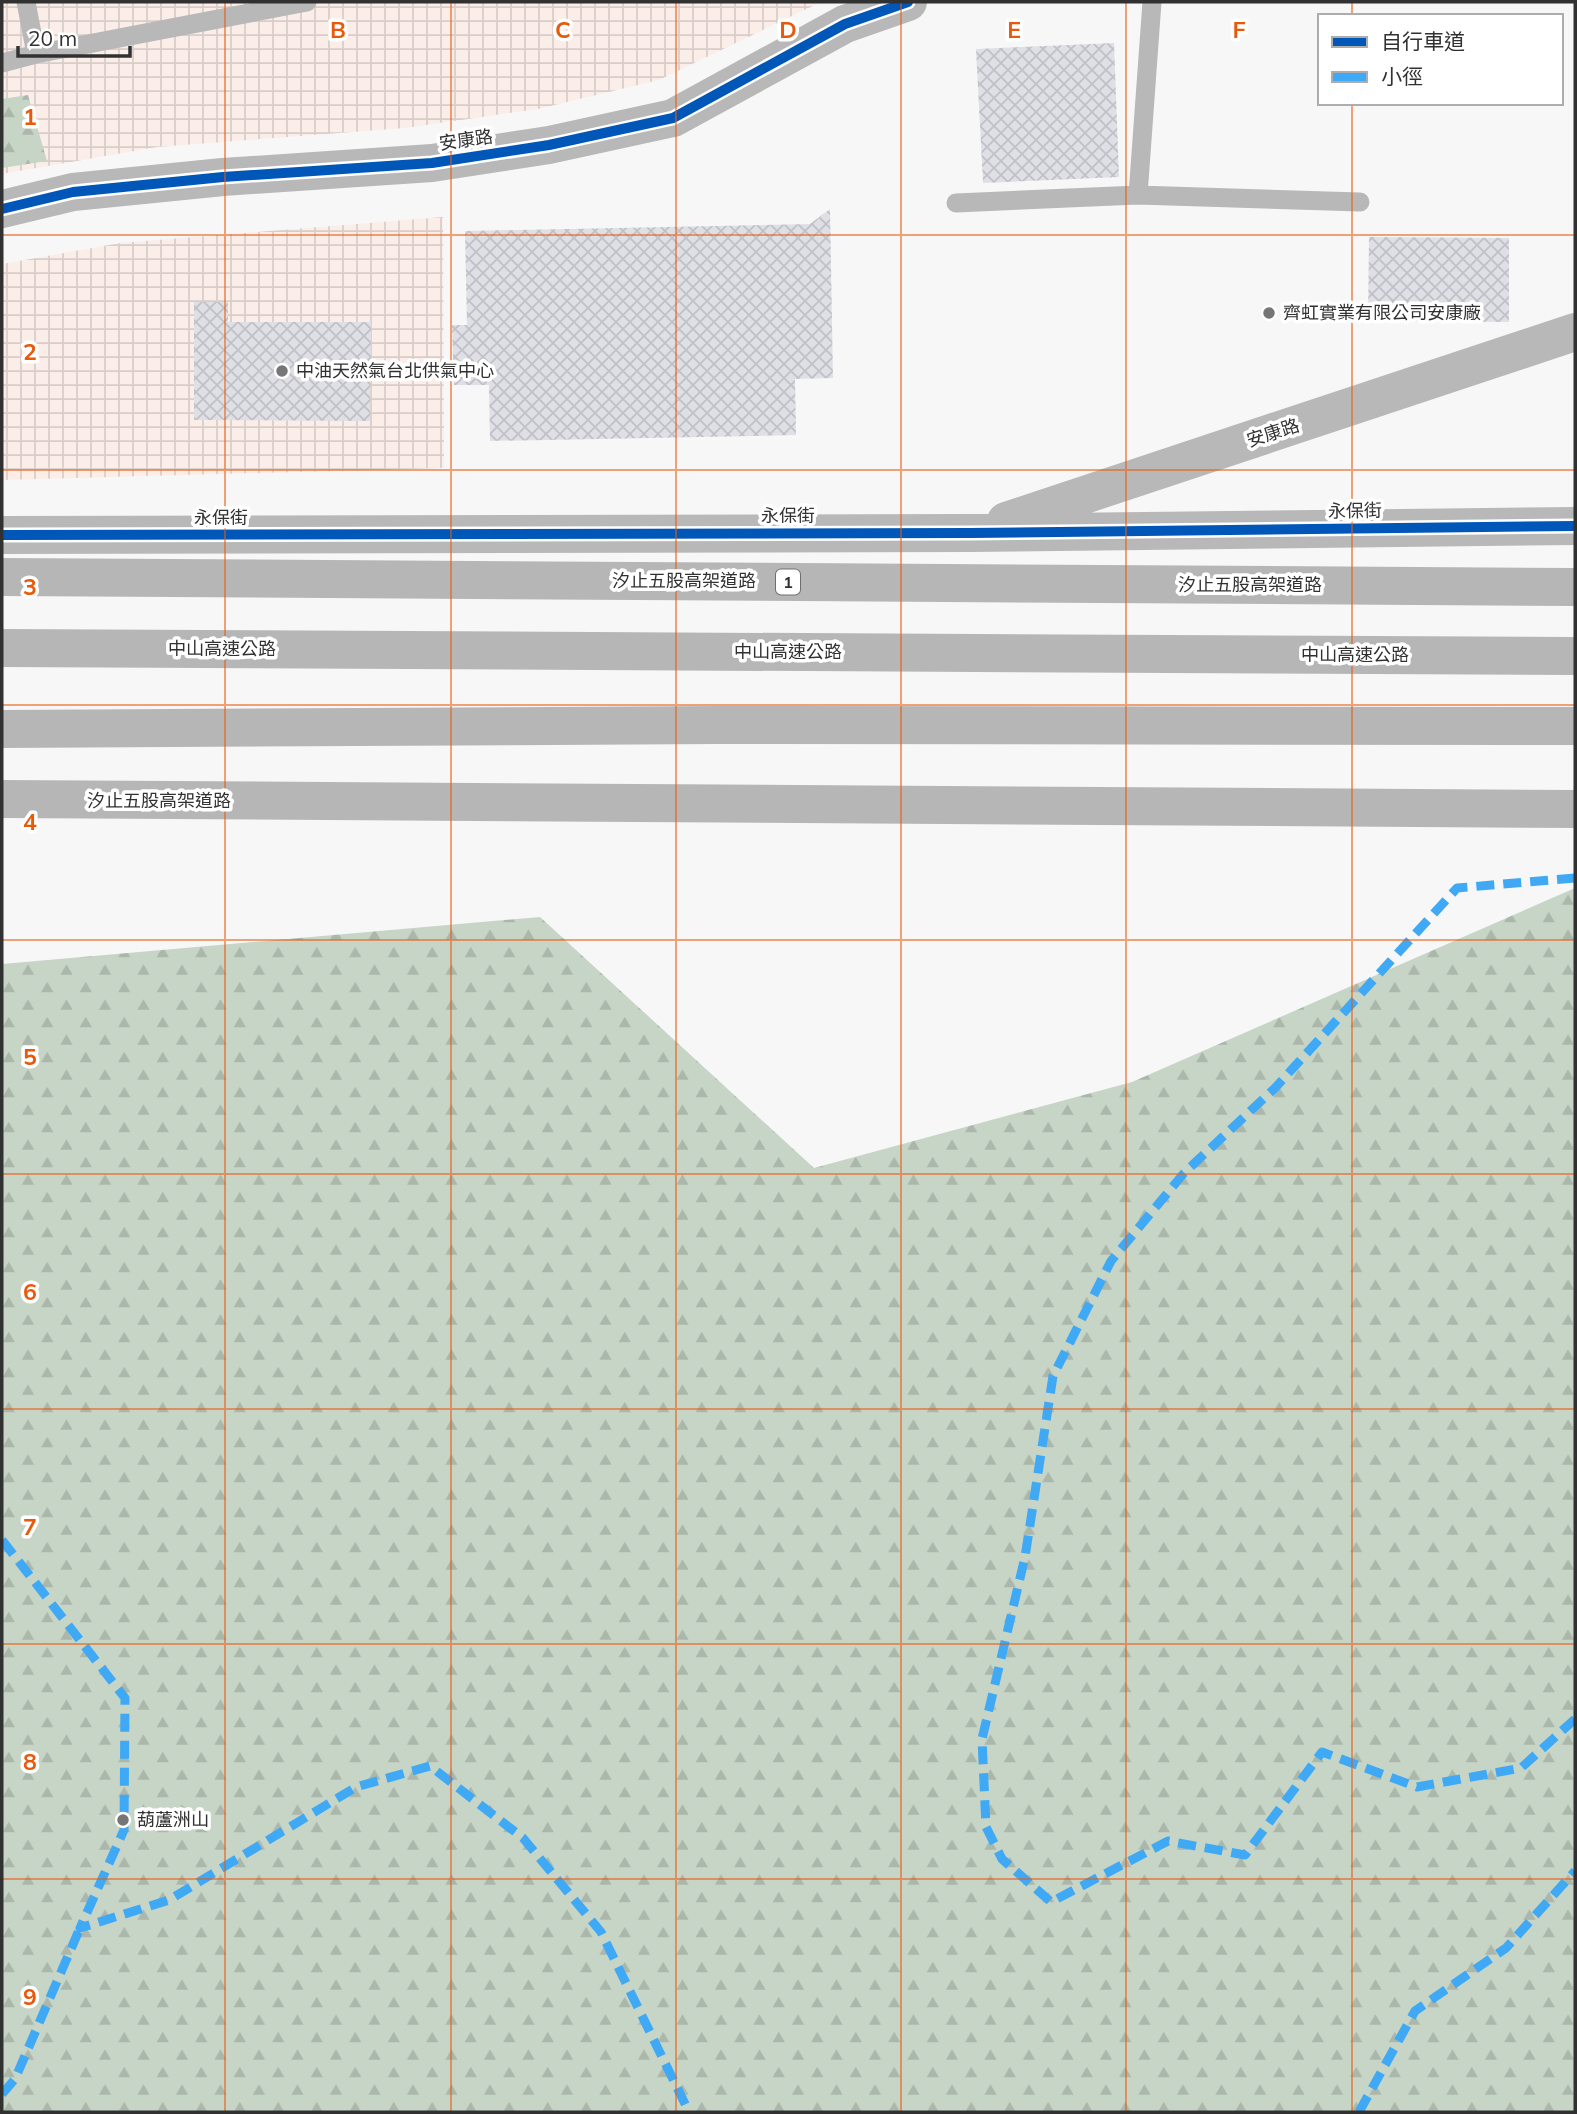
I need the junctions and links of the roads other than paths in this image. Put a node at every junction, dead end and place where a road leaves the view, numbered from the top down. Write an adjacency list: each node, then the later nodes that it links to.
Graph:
1 (26, 2): 5 (lane)
2 (307, 2): 5 (lane)
3 (908, 2): 10 (street, 安康路)
4 (1152, 2): 7 (lane)
5 (36, 54): 6 (lane)
6 (2, 63)
7 (1138, 195): 8 (lane); 9 (lane)
8 (1360, 202)
9 (957, 203)
10 (2, 209)
11 (1575, 332): 13 (street, 安康路)
12 (1575, 526): 13 (street, 永保街)
13 (970, 533): 14 (street, 永保街)
14 (2, 535)
15 (2, 577): 16 (highway, 汐止五股高架道路 / 1)
16 (1575, 587)
17 (2, 648): 18 (highway, 中山高速公路)
18 (1575, 656)
19 (1575, 726): 20 (highway)
20 (2, 729)
21 (2, 799): 22 (highway, 汐止五股高架道路)
22 (1575, 809)

